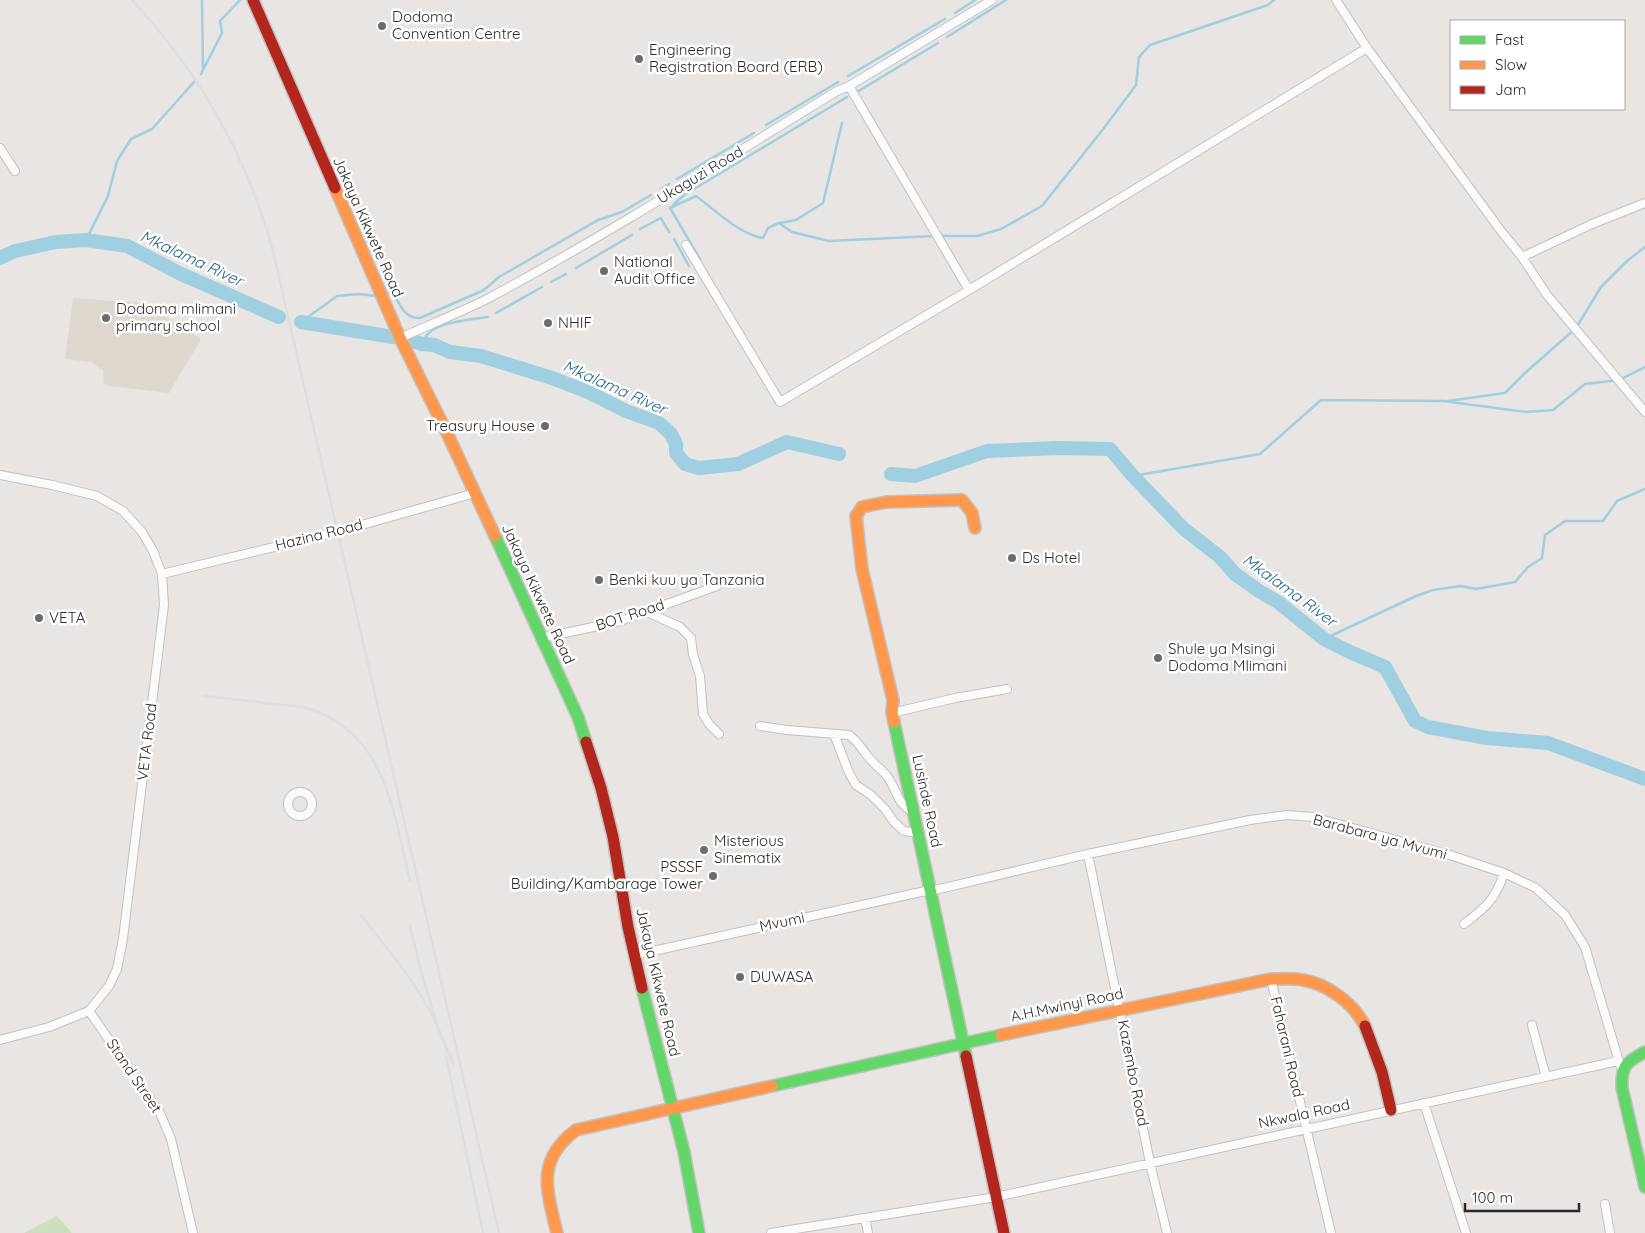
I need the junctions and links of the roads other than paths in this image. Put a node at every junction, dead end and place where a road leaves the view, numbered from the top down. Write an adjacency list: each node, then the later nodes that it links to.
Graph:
1 (253, 0): 12 (street, Jakaya Kikwete Road)
2 (992, 0): 5 (street, Ukaguzi Road)
3 (1336, 0): 4 (street)
4 (1367, 48): 10 (street); 11 (street)
5 (849, 86): 11 (street); 12 (street, Ukaguzi Road)
6 (0, 148): 7 (street)
7 (15, 171)
8 (1645, 203): 10 (street)
9 (686, 245): 11 (street)
10 (1522, 257): 13 (street)
11 (969, 290)
12 (400, 338): 15 (street, Jakaya Kikwete Road)
13 (1645, 412)
14 (0, 475): 17 (street, VETA Road)
15 (475, 493): 17 (street, Hazina Road); 20 (street, Jakaya Kikwete Road)
16 (975, 528): 22 (street, Lusinde Road)
17 (162, 574): 35 (street, VETA Road)
18 (717, 586): 19 (street, BOT Road)
19 (645, 611): 20 (street, BOT Road); 24 (street)
20 (541, 638): 32 (street, Jakaya Kikwete Road)
21 (1008, 689): 22 (street)
22 (892, 713): 26 (street, Lusinde Road)
23 (760, 726): 25 (street)
24 (719, 734)
25 (834, 734): 26 (street); 27 (street)
26 (914, 813): 27 (street, Lusinde Road)
27 (918, 833): 30 (street, Lusinde Road)
28 (1088, 854): 29 (street, Barabara ya Mvumi); 30 (street, Barabara ya Mvumi); 34 (street, Kazembo Road)
29 (1504, 874): 31 (street); 40 (street, Barabara ya Mvumi)
30 (930, 891): 32 (street, Mvumi); 38 (street, Lusinde Road)
31 (1464, 924)
32 (634, 955): 43 (street, Jakaya Kikwete Road)
33 (1271, 979): 34 (street, A.H.Mwinyi Road); 44 (street, A.H.Mwinyi Road); 45 (street, Faharani Road)
34 (1120, 1009): 38 (street, A.H.Mwinyi Road); 46 (street, Kazembo Road)
35 (89, 1011): 37 (street, VETA Road); 51 (street, Stand Street)
36 (1532, 1025): 41 (street)
37 (0, 1040)
38 (963, 1043): 43 (street, A.H.Mwinyi Road); 48 (street, Lusinde Road)
39 (1645, 1052): 40 (street, Nkwala Road)
40 (1622, 1064): 41 (street, Nkwala Road); 47 (street)
41 (1546, 1076): 42 (street, Nkwala Road)
42 (1424, 1103): 44 (street, Nkwala Road); 59 (street)
43 (674, 1109): 52 (street, A.H.Mwinyi Road); 53 (street, Jakaya Kikwete Road)
44 (1391, 1110): 45 (street, Nkwala Road)
45 (1307, 1129): 46 (street, Nkwala Road); 58 (street, Faharani Road)
46 (1150, 1163): 48 (street, Nkwala Road); 57 (street, Kazembo Road)
47 (1645, 1187)
48 (996, 1197): 50 (street, Nkwala Road); 56 (street, Lusinde Road)
49 (1605, 1204): 60 (street)
50 (864, 1218): 54 (street, Nkwala Road); 55 (street)
51 (193, 1233)
52 (557, 1233)
53 (698, 1233)
54 (771, 1233)
55 (868, 1233)
56 (1004, 1233)
57 (1167, 1233)
58 (1331, 1233)
59 (1466, 1233)
60 (1610, 1233)

